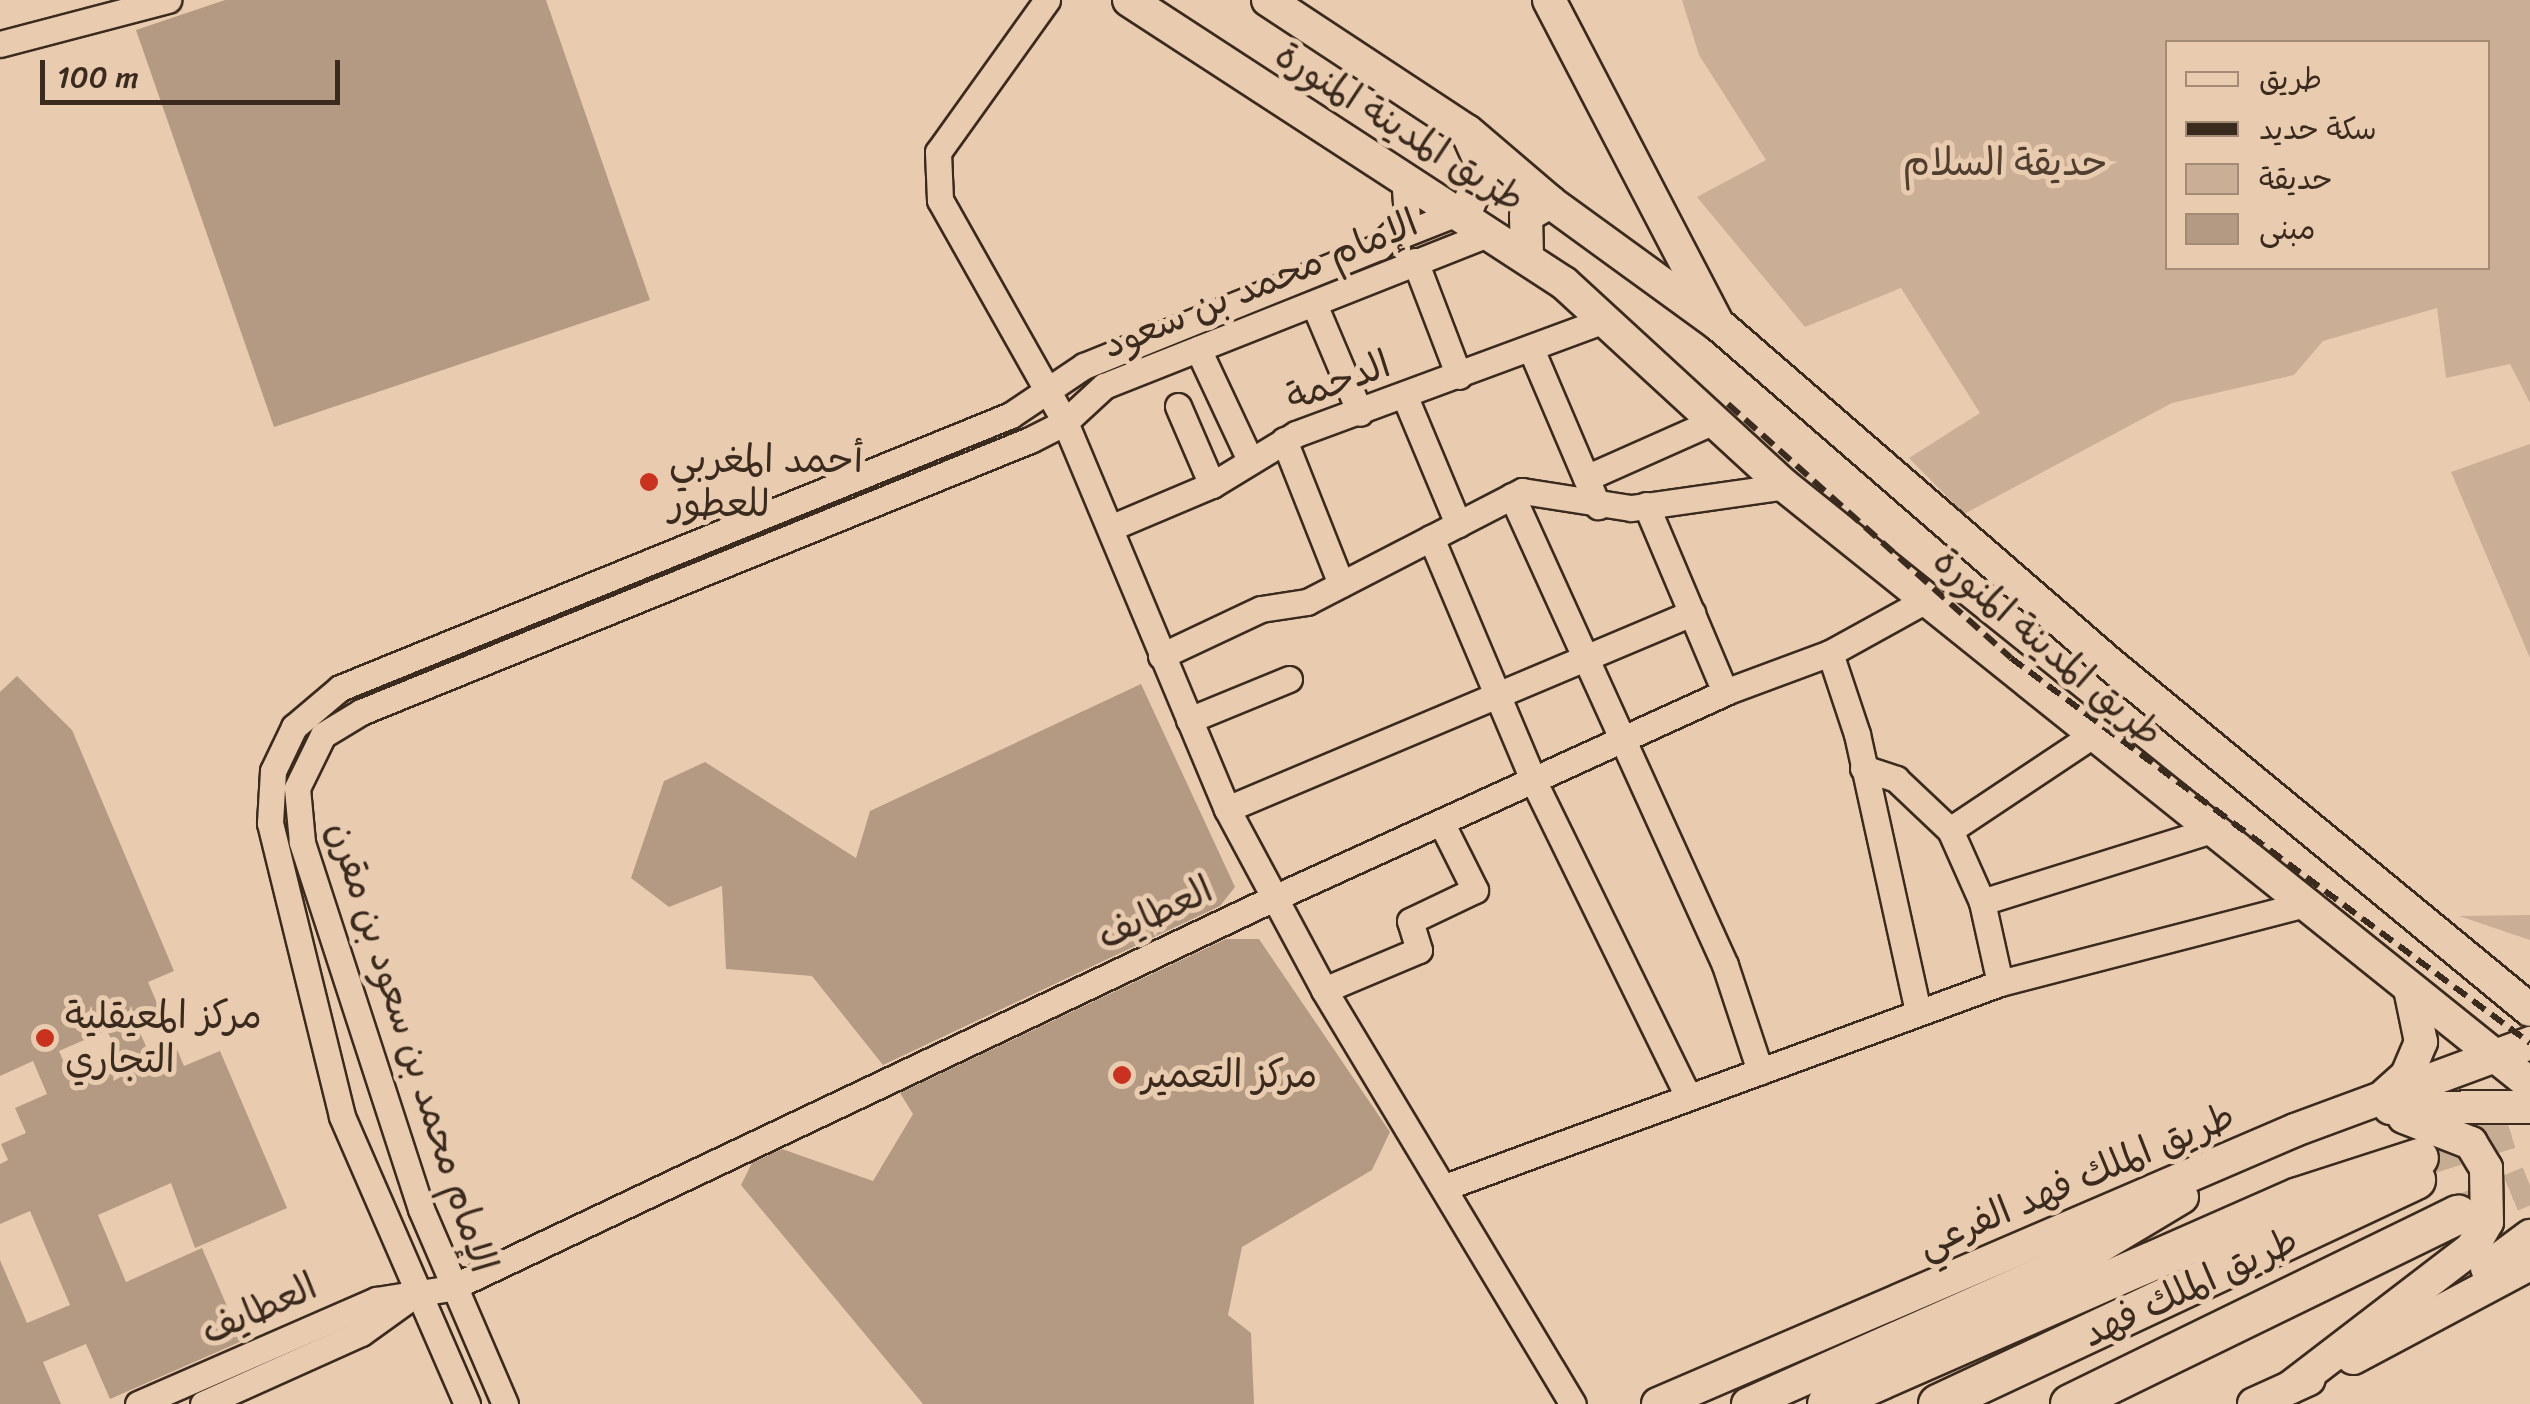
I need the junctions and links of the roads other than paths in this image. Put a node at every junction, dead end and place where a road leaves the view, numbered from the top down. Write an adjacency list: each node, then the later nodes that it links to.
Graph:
1 (168, 0): 6 (street)
2 (1048, 0): 20 (street)
3 (1129, 0): 8 (main road, طريق المدينة المنورة)
4 (1268, 0): 7 (main road, طريق المدينة المنورة)
5 (1548, 0): 16 (main road, طريق المدينة المنورة)
6 (0, 44)
7 (1467, 130): 9 (main road, طريق المدينة المنورة); 10 (main road)
8 (1404, 180): 10 (main road, طريق المدينة المنورة); 11 (street, الإمام محمد بن سعود)
9 (1550, 202): 12 (main road, طريق المدينة المنورة); 16 (main road, طريق المدينة المنورة)
10 (1471, 221): 11 (street, الإمام محمد بن سعود); 12 (main road, طريق المدينة المنورة); 13 (street, الإمام محمد بن سعود)
11 (1394, 238): 20 (street, الإمام محمد بن سعود)
12 (1527, 256): 15 (main road, طريق المدينة المنورة)
13 (1415, 261): 14 (street, الإمام محمد بن سعود); 19 (street)
14 (1314, 304): 17 (street, الإمام محمد بن سعود); 23 (street)
15 (1601, 320): 18 (street, الدحمة); 24 (main road, طريق المدينة المنورة)
16 (1718, 324): 58 (main road, طريق المدينة المنورة)
17 (1198, 348): 25 (street, الإمام محمد بن سعود); 27 (street)
18 (1530, 349): 19 (street, الدحمة); 28 (street)
19 (1459, 376): 21 (street, الدحمة)
20 (1044, 388): 25 (street); 80 (street, الإمام محمد بن سعود بن مقرن)
21 (1405, 397): 23 (street, الدحمة); 34 (street)
22 (1178, 406): 29 (street)
23 (1360, 413): 26 (street, الدحمة)
24 (1714, 420): 28 (street); 30 (main road, طريق المدينة المنورة)
25 (1065, 422): 35 (street); 79 (street, الإمام محمد بن سعود بن مقرن)
26 (1284, 440): 27 (street, الدحمة); 37 (street)
27 (1249, 458): 29 (street, الدحمة)
28 (1586, 478): 33 (street)
29 (1212, 485): 35 (street, الدحمة)
30 (1786, 486): 32 (street); 38 (main road, طريق المدينة المنورة)
31 (1512, 496): 33 (street); 34 (street); 42 (street)
32 (1646, 504): 33 (street); 39 (street)
33 (1598, 506)
34 (1458, 524): 36 (street)
35 (1110, 528): 41 (street)
36 (1431, 538): 37 (street); 45 (street)
37 (1342, 584): 41 (street)
38 (1928, 599): 40 (street, العطايف); 47 (main road, طريق المدينة المنورة)
39 (1692, 613): 42 (street); 44 (street)
40 (1830, 653): 44 (street, العطايف); 49 (street)
41 (1162, 656): 46 (street)
42 (1588, 658): 45 (street); 48 (street)
43 (1289, 679): 46 (street)
44 (1725, 692): 48 (street, العطايف)
45 (1497, 696): 50 (street); 51 (street)
46 (1189, 720): 51 (street)
47 (2092, 736): 53 (street); 54 (main road, طريق المدينة المنورة)
48 (1626, 738): 50 (street, العطايف); 68 (street)
49 (1862, 768): 53 (street); 64 (street)
50 (1533, 780): 52 (street, العطايف); 70 (street)
51 (1227, 809): 55 (street)
52 (1441, 822): 55 (street, العطايف); 62 (street)
53 (1950, 830): 56 (street)
54 (2210, 830): 56 (street); 57 (main road, طريق المدينة المنورة)
55 (1274, 898): 62 (street); 79 (street, العطايف)
56 (1982, 902): 60 (street)
57 (2310, 902): 60 (street); 61 (main road, طريق المدينة المنورة)
58 (2471, 961): 59 (main road); 63 (main road, طريق المدينة المنورة)
59 (2530, 975)
60 (2000, 983): 64 (street)
61 (2410, 989): 66 (main road, طريق المدينة المنورة); 71 (main road)
62 (1324, 990): 74 (street)
63 (2530, 1010)
64 (1918, 1011): 68 (street)
65 (2530, 1043): 66 (main road, طريق الملك فهد الفرعي)
66 (2492, 1060): 67 (main road); 69 (main road, طريق المدينة المنورة); 71 (main road, طريق الملك فهد الفرعي)
67 (2530, 1068)
68 (1760, 1070): 70 (street)
69 (2530, 1084)
70 (1688, 1096): 74 (street)
71 (2380, 1100): 73 (main road, طريق الملك فهد الفرعي)
72 (2530, 1107): 73 (main road)
73 (2295, 1130): 82 (main road); 89 (main road, طريق الملك فهد الفرعي); 90 (main road)
74 (1448, 1186): 88 (street)
75 (2458, 1216): 83 (highway, طريق الملك فهد)
76 (2530, 1236): 82 (main road)
77 (2530, 1264): 81 (main road)
78 (2530, 1279): 81 (main road)
79 (451, 1288): 80 (street, العطايف); 87 (street, الإمام محمد بن سعود بن مقرن)
80 (414, 1295): 84 (street, العطايف); 85 (street, العطايف); 86 (street, الإمام محمد بن سعود بن مقرن)
81 (2482, 1295): 82 (main road)
82 (2291, 1388): 93 (main road)
83 (2074, 1403)
84 (138, 1404)
85 (202, 1404)
86 (467, 1404)
87 (505, 1404)
88 (1572, 1404)
89 (1658, 1404)
90 (1748, 1404)
91 (1827, 1404): 92 (highway, طريق الملك فهد)
92 (1938, 1404)
93 (2254, 1404)

